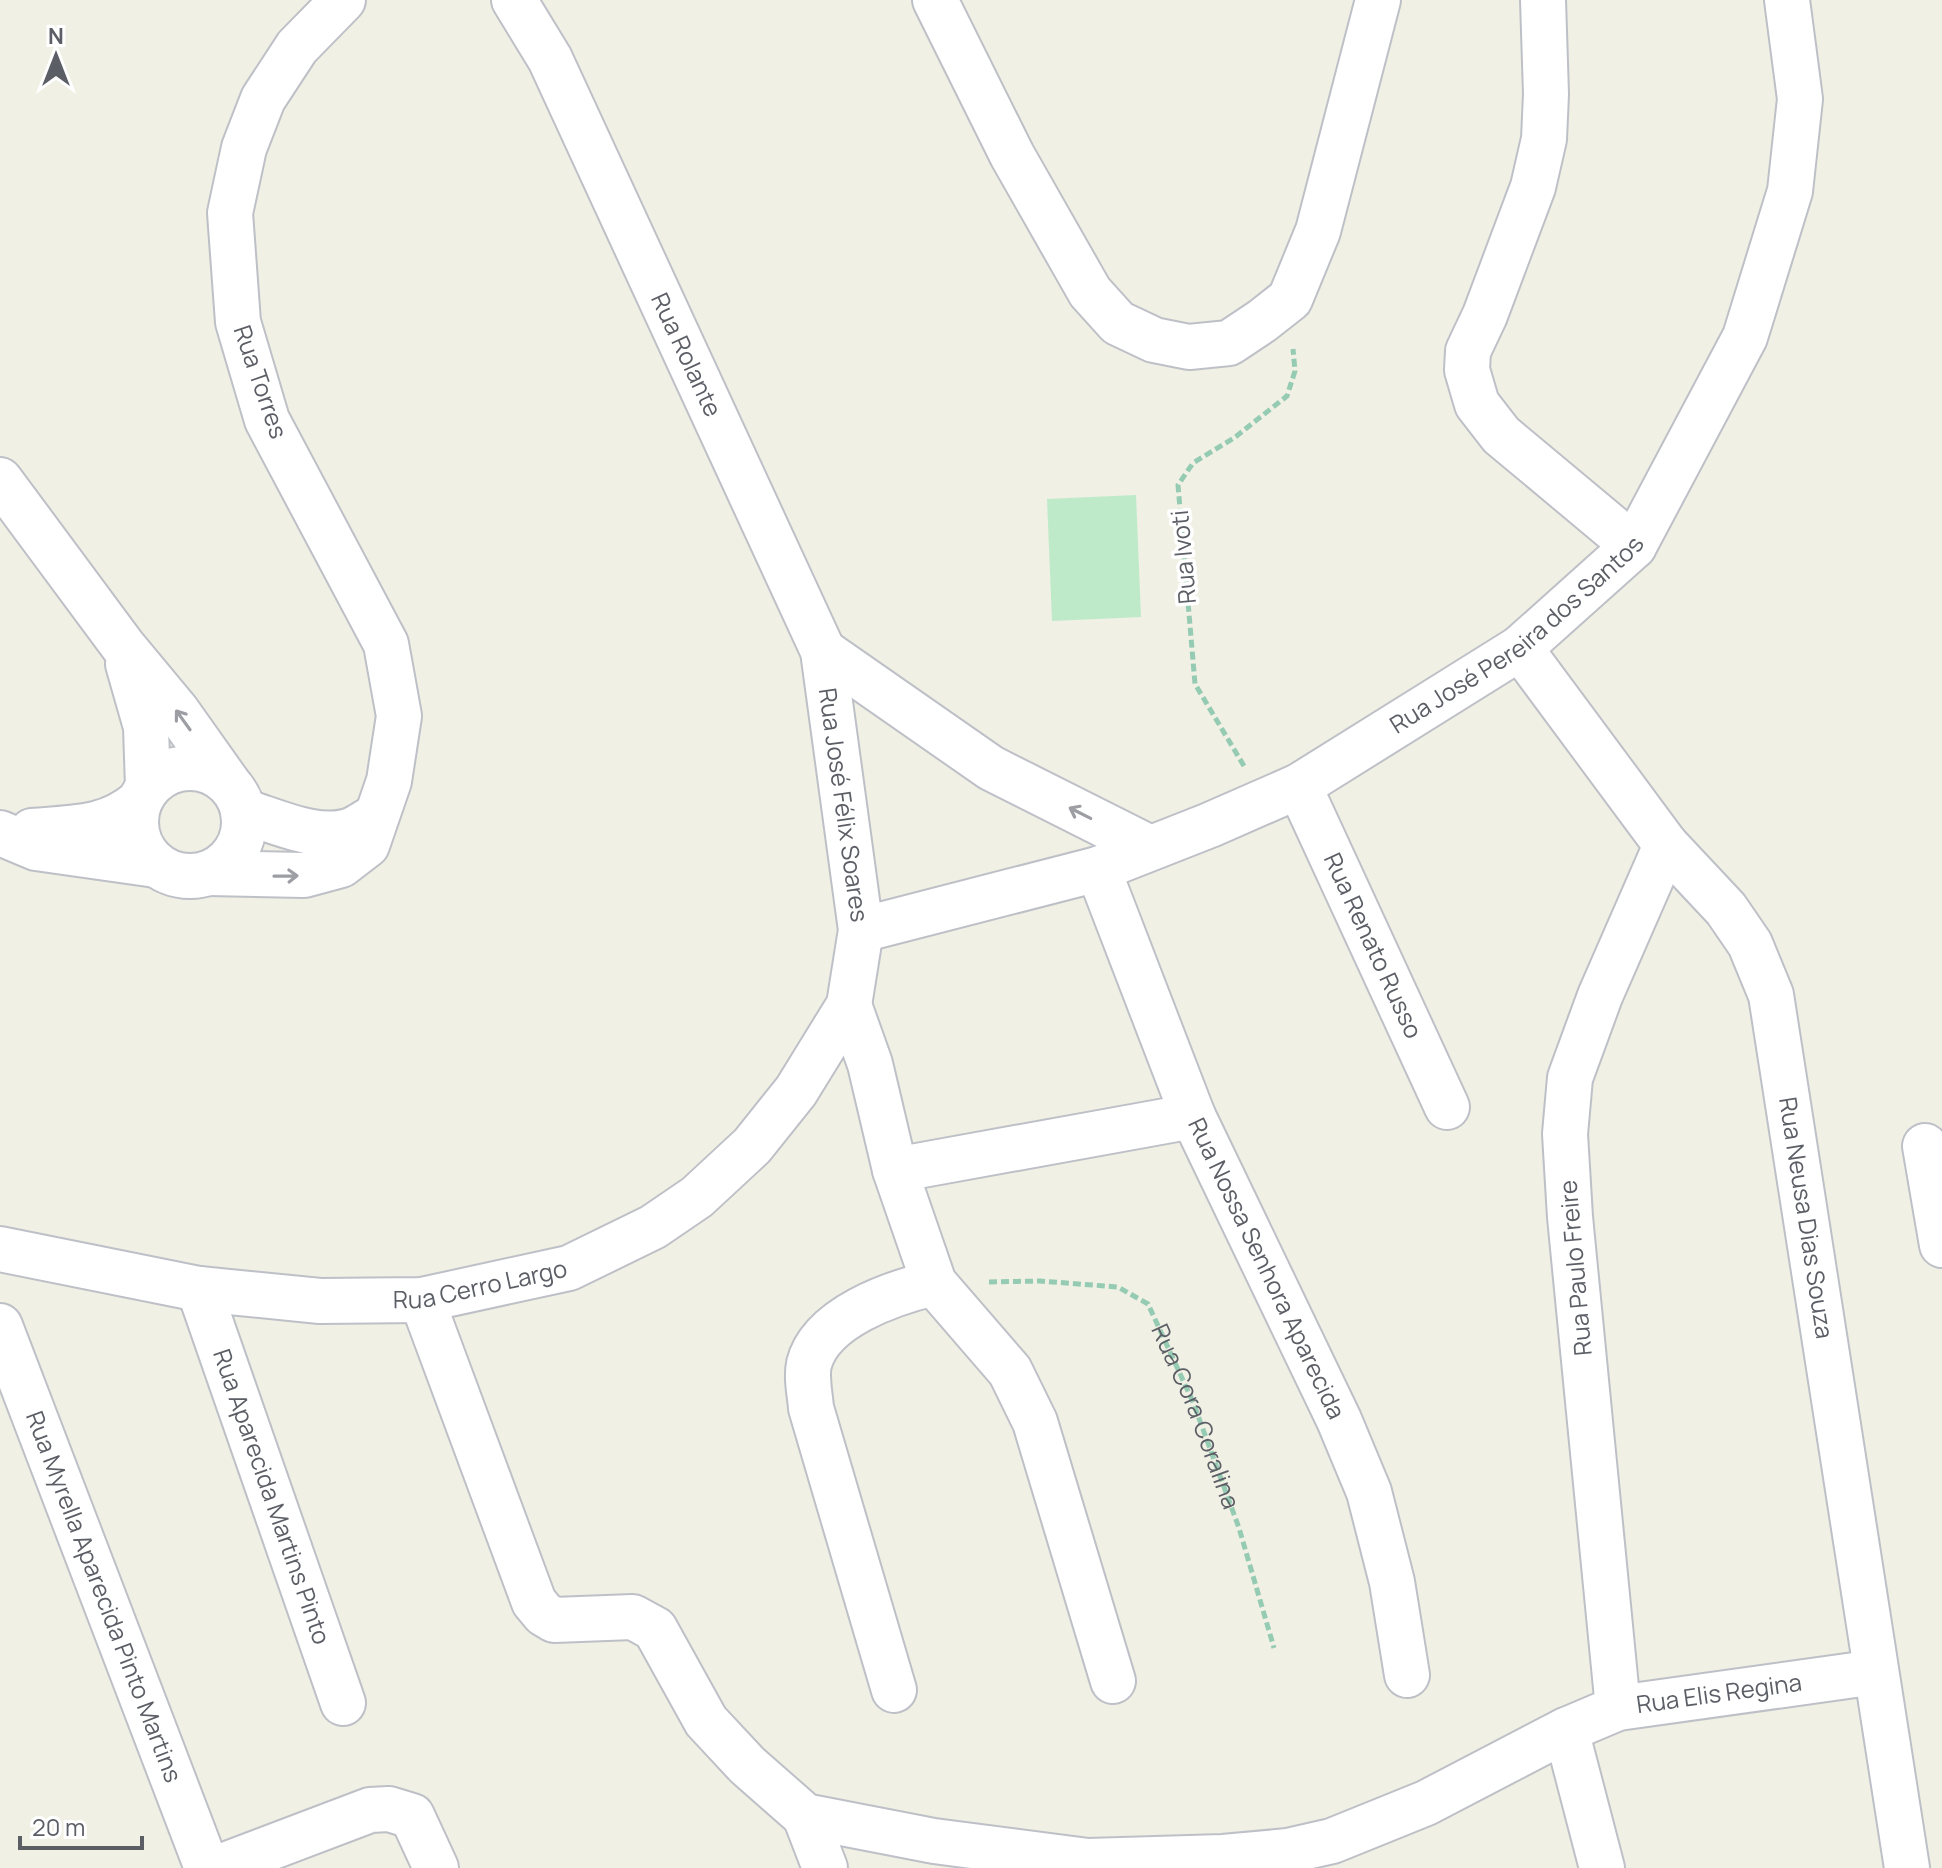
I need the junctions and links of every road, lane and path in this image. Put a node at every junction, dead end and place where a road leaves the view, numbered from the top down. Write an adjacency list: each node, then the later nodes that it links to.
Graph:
1 (343, 0): 18 (street, Rua Torres)
2 (514, 0): 8 (street, Rua Rolante)
3 (535, 0): 8 (street, Rua Rolante)
4 (935, 0): 9 (street)
5 (1378, 0): 9 (street)
6 (1543, 0): 11 (street)
7 (1787, 0): 11 (street, Rua José Pereira dos Santos)
8 (550, 59): 14 (street, Rua Rolante)
9 (1290, 299): 15 (path, Rua Ivoti)
10 (0, 480): 12 (street)
11 (1634, 546): 13 (street, Rua José Pereira dos Santos)
12 (123, 646): 16 (street); 17 (street, one-way to 12)
13 (1520, 648): 15 (street, Rua José Pereira dos Santos); 20 (street, Rua Neusa Dias Souza)
14 (823, 651): 21 (street, one-way to 14); 25 (street, Rua José Félix Soares)
15 (1282, 794): 21 (street, Rua José Pereira dos Santos); 27 (street, Rua Renato Russo)
16 (144, 795): 17 (street); 19 (street); 22 (street)
17 (236, 797): 18 (street); 24 (street)
18 (376, 816): 24 (street, Rua Torres, one-way to 18)
19 (3, 834): 22 (street)
20 (1666, 845): 38 (street, Rua Neusa Dias Souza); 43 (street, Rua Paulo Freire)
21 (1150, 848): 23 (street, Rua José Pereira dos Santos)
22 (156, 865): 24 (street)
23 (1098, 869): 25 (street, Rua José Pereira dos Santos); 28 (street, Rua Nossa Senhora Aparecida)
24 (208, 873)
25 (861, 930): 26 (street, Rua José Félix Soares)
26 (849, 1005): 30 (street); 35 (street, Rua Cerro Largo)
27 (1447, 1107)
28 (1193, 1116): 30 (street); 39 (street, Rua Nossa Senhora Aparecida)
29 (1925, 1146): 31 (street)
30 (895, 1170): 33 (street)
31 (1942, 1245)
32 (0, 1249): 34 (street, Rua Cerro Largo)
33 (934, 1283): 37 (path, Rua Cora Coralina); 40 (street); 41 (street)
34 (199, 1289): 35 (street, Rua Cerro Largo); 42 (street, Rua Aparecida Martins Pinto)
35 (422, 1300): 45 (street)
36 (0, 1326): 48 (street, Rua Myrella Aparecida Pinto Martins)
37 (1274, 1648)
38 (1876, 1672): 43 (street, Rua Elis Regina); 53 (street, Rua Neusa Dias Souza)
39 (1407, 1675)
40 (1113, 1681)
41 (894, 1690)
42 (343, 1703)
43 (1618, 1708): 44 (street, Rua Elis Regina)
44 (1566, 1730): 46 (street); 52 (street)
45 (805, 1816): 47 (street); 51 (street)
46 (1339, 1854): 47 (street)
47 (1089, 1864)
48 (207, 1868)
49 (217, 1868): 50 (street)
50 (436, 1868)
51 (825, 1868)
52 (1602, 1868)
53 (1907, 1868)

